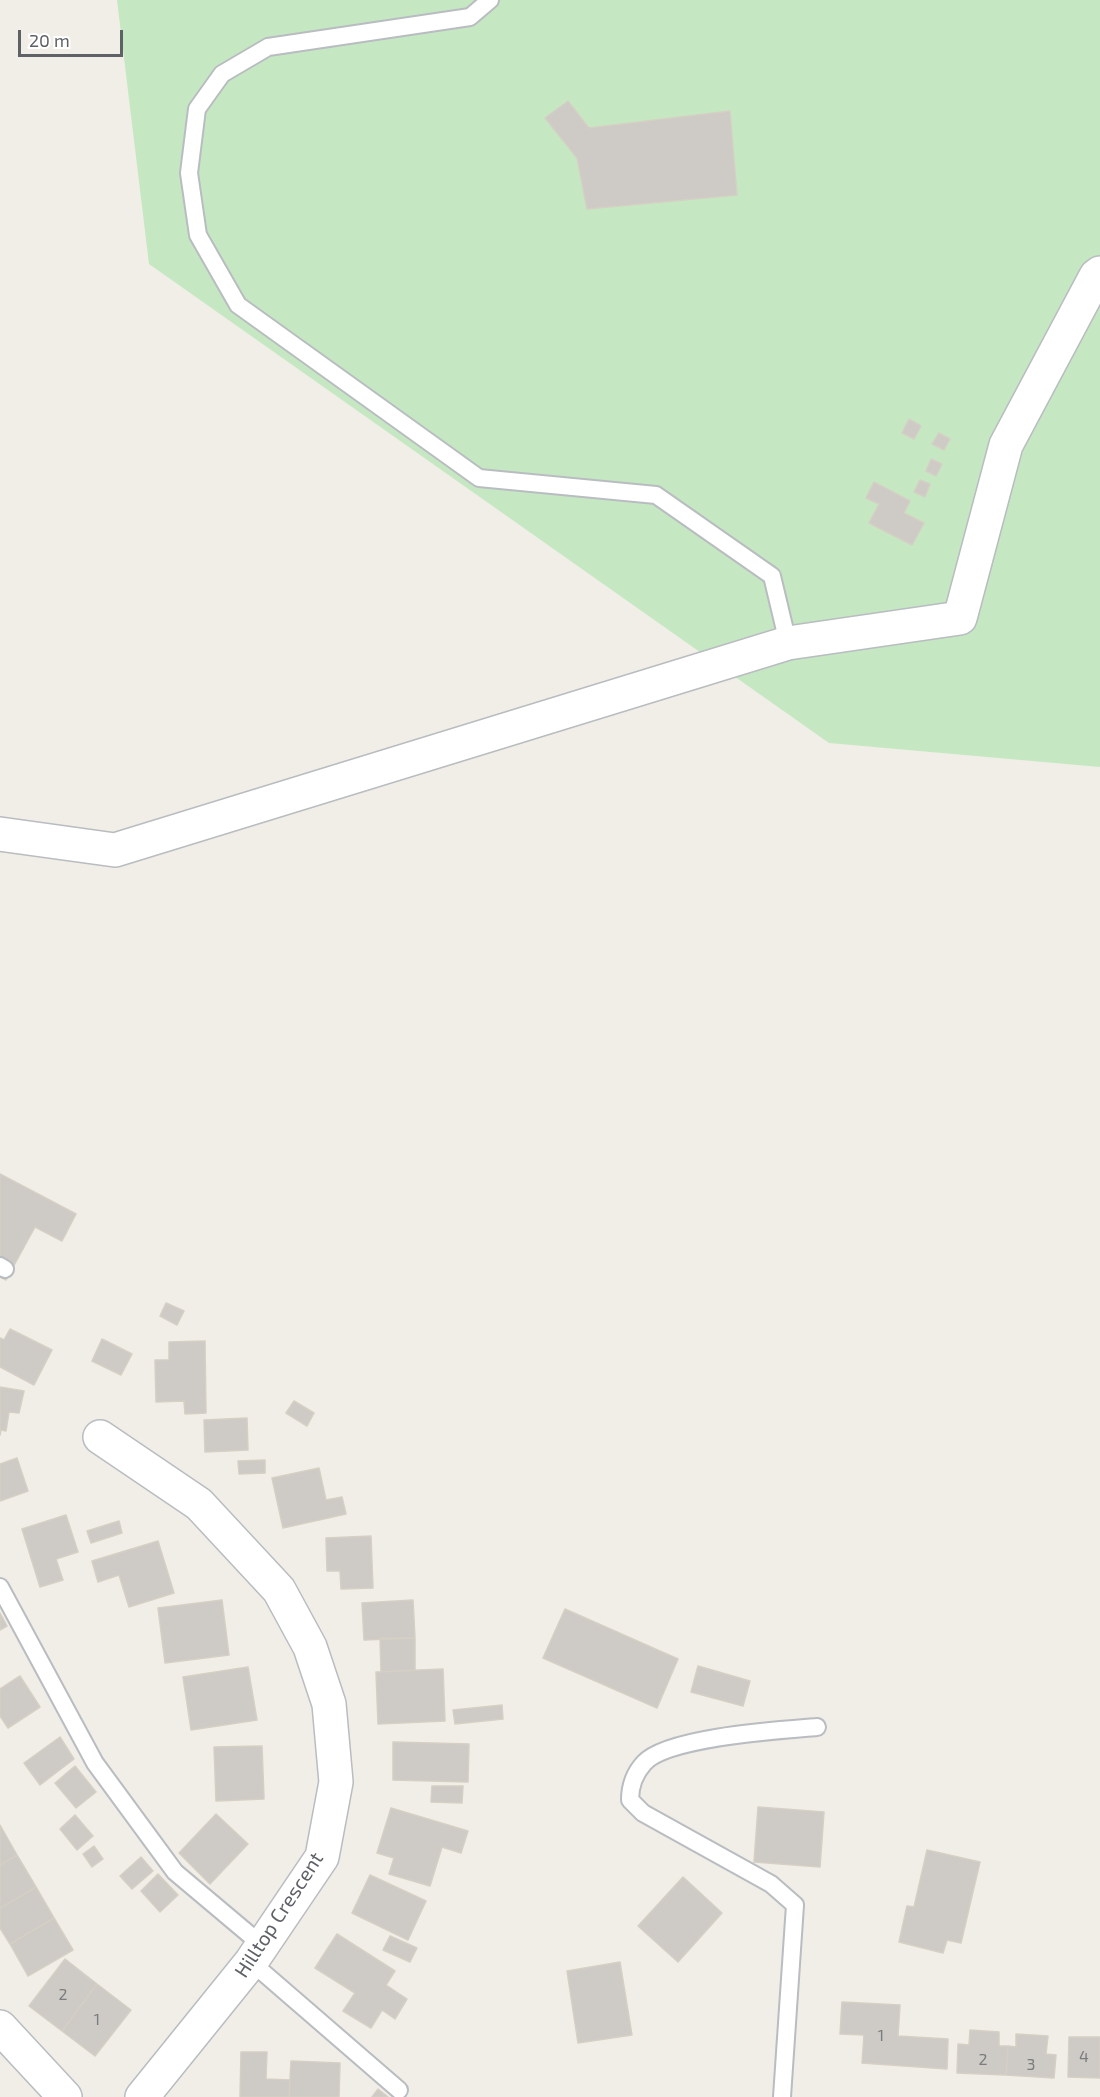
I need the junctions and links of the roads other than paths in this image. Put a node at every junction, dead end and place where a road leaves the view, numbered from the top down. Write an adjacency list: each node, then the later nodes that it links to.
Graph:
1 (490, 0): 3 (lane)
2 (1100, 273): 3 (street)
3 (788, 643): 4 (street)
4 (0, 834)
5 (100, 1437): 8 (street, Hilltop Crescent)
6 (0, 1587): 8 (lane)
7 (818, 1727): 13 (lane)
8 (257, 1954): 10 (lane); 12 (street, Hilltop Crescent)
9 (0, 2027): 11 (street)
10 (399, 2090)
11 (65, 2097)
12 (142, 2097)
13 (782, 2097)

